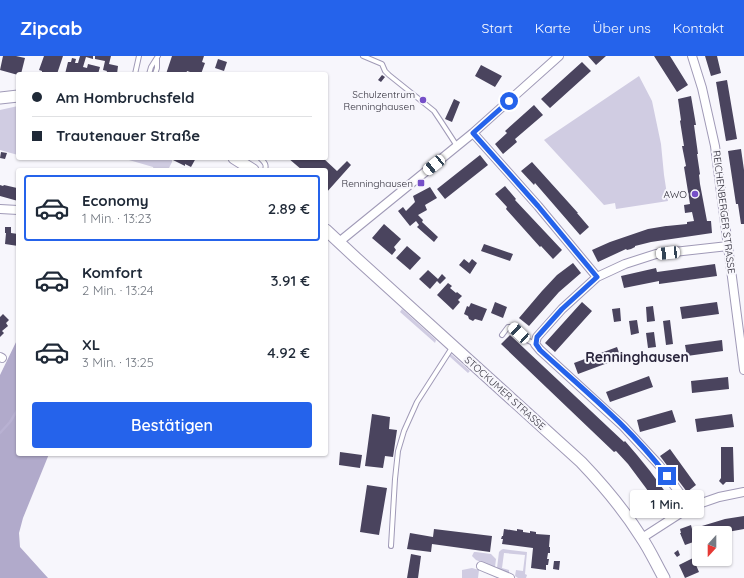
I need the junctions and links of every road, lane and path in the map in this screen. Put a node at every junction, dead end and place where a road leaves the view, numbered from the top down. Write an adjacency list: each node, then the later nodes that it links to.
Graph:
1 (139, 56): 6 (lane)
2 (363, 56): 12 (lane)
3 (559, 56): 11 (street)
4 (692, 56): 19 (street, REICHENBERGER STRASSE)
5 (158, 57): 7 (lane); 8 (lane)
6 (135, 72)
7 (150, 72)
8 (156, 72)
9 (16, 96): 10 (main road)
10 (0, 98)
11 (473, 133): 12 (street); 20 (street)
12 (457, 146): 18 (street)
13 (237, 160): 14 (main road)
14 (250, 168)
15 (0, 209): 16 (street)
16 (16, 210)
17 (328, 232): 18 (main road, STOCKUMER STRASSE)
18 (339, 242): 23 (main road, STOCKUMER STRASSE)
19 (728, 246): 20 (street); 24 (street, REICHENBERGER STRASSE)
20 (597, 277): 22 (street)
21 (502, 335): 22 (lane)
22 (536, 344): 26 (street)
23 (453, 345): 27 (main road, STOCKUMER STRASSE); 28 (lane)
24 (744, 370)
25 (744, 492): 26 (street)
26 (690, 507): 27 (street)
27 (642, 538): 30 (main road, STOCKUMER STRASSE)
28 (391, 546)
29 (481, 566): 31 (street)
30 (661, 577)
31 (510, 578)

